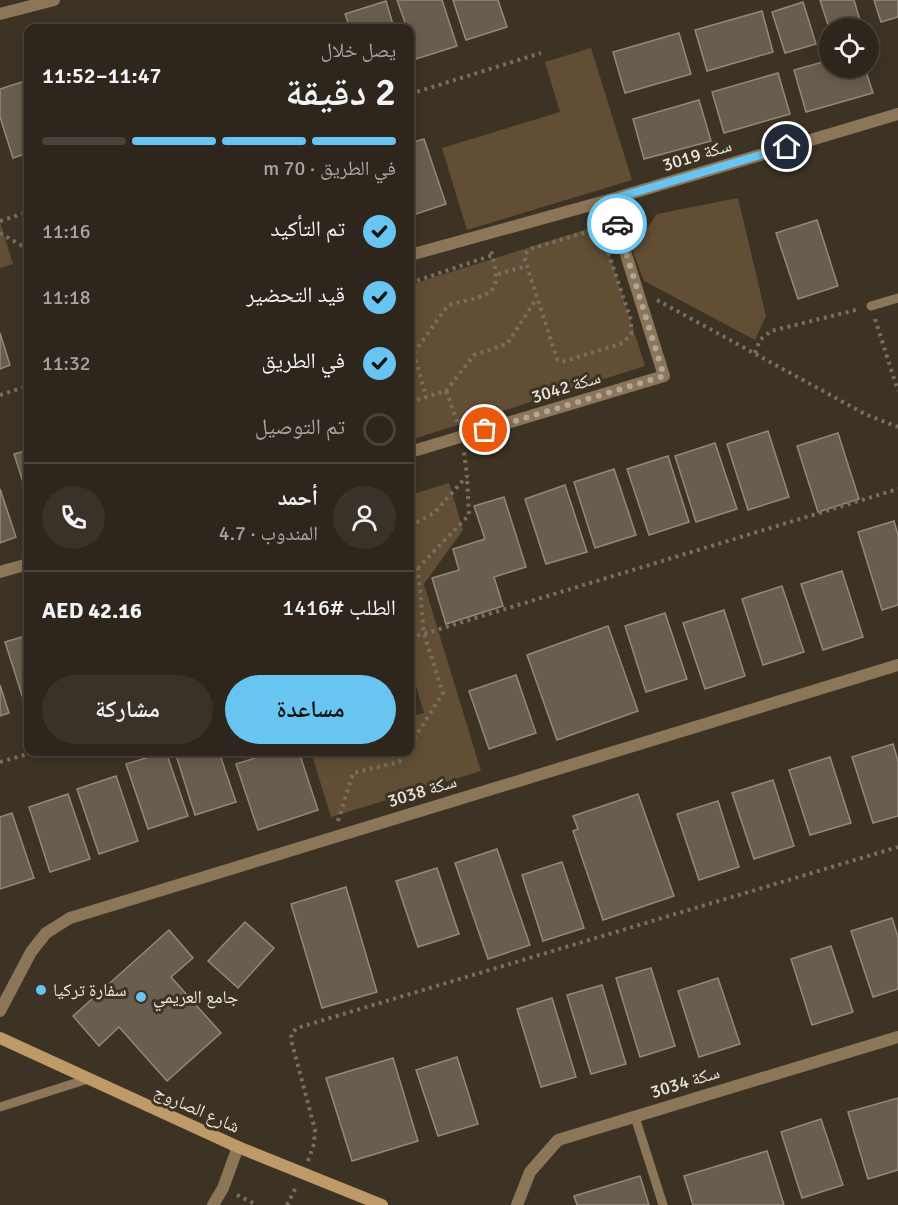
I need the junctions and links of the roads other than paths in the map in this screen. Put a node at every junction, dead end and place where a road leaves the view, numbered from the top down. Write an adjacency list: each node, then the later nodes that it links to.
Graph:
1 (54, 0): 2 (street)
2 (0, 14)
3 (898, 114): 4 (street, سكة 3019)
4 (609, 200): 5 (street, سكة 3019); 8 (street, سكة 3042)
5 (414, 254)
6 (898, 298): 7 (lane)
7 (871, 306)
8 (414, 451)
9 (24, 565): 10 (street)
10 (0, 572)
11 (898, 664): 12 (street, سكة 3038)
12 (0, 1011)
13 (898, 1036): 17 (street, سكة 3034)
14 (0, 1038): 15 (main road, شارع الصاروج)
15 (88, 1079): 16 (lane); 18 (main road, شارع الصاروج)
16 (2, 1105)
17 (635, 1117): 21 (street, سكة 3034); 22 (lane)
18 (238, 1147): 19 (street); 20 (main road, شارع الصاروج)
19 (213, 1205)
20 (382, 1205)
21 (517, 1205)
22 (663, 1205)

